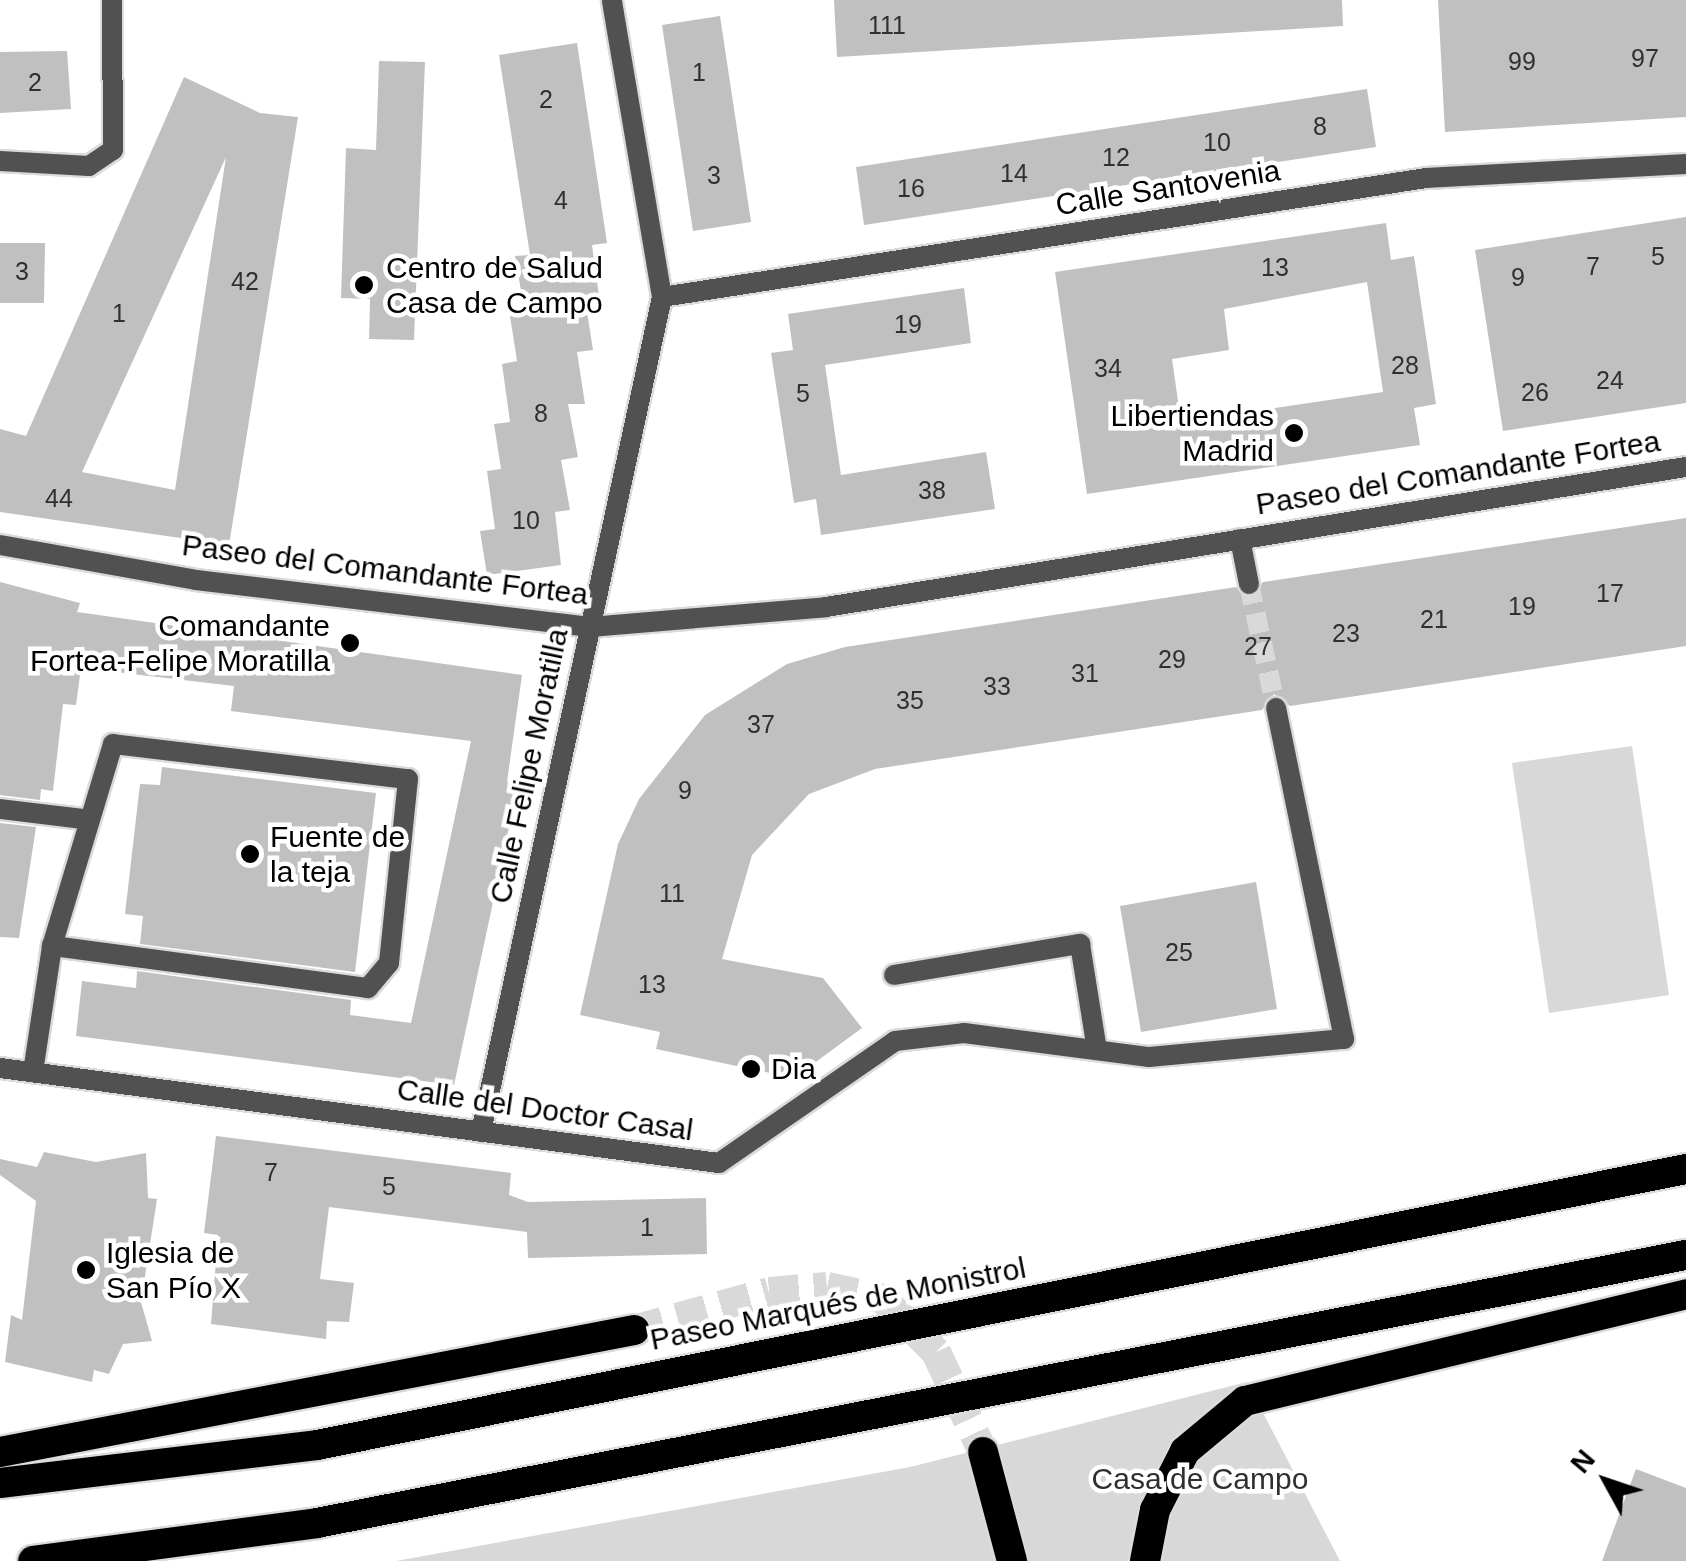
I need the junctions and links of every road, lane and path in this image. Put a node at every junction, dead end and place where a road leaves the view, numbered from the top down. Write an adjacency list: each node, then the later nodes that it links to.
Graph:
1 (112, 0): 3 (street)
2 (612, 0): 5 (street, Calle Felipe Moratilla)
3 (0, 161)
4 (1686, 164): 5 (street, Calle Santovenia)
5 (662, 298): 10 (street, Calle Felipe Moratilla)
6 (1686, 468): 7 (street, Paseo del Comandante Fortea)
7 (1240, 538): 9 (street, Paseo del Comandante Fortea); 10 (street, Paseo del Comandante Fortea)
8 (0, 544): 10 (street, Paseo del Comandante Fortea)
9 (1250, 584)
10 (590, 627): 19 (street, Calle Felipe Moratilla)
11 (1276, 708): 16 (street, Calle del Doctor Casal)
12 (0, 809): 13 (street)
13 (83, 820): 14 (street); 14 (street)
14 (52, 946): 18 (street)
15 (894, 975): 16 (street)
16 (1097, 1050): 19 (street, Calle del Doctor Casal)
17 (0, 1068): 18 (street, Calle del Doctor Casal)
18 (34, 1072): 19 (street, Calle del Doctor Casal)
19 (481, 1132)
20 (1686, 1168): 26 (highway, Paseo Marqués de Monistrol)
21 (1686, 1255): 27 (highway)
22 (1686, 1294): 29 (highway)
23 (634, 1330): 24 (highway)
24 (0, 1452)
25 (984, 1452): 28 (highway)
26 (0, 1483)
27 (33, 1561)
28 (1012, 1561)
29 (1145, 1561)

